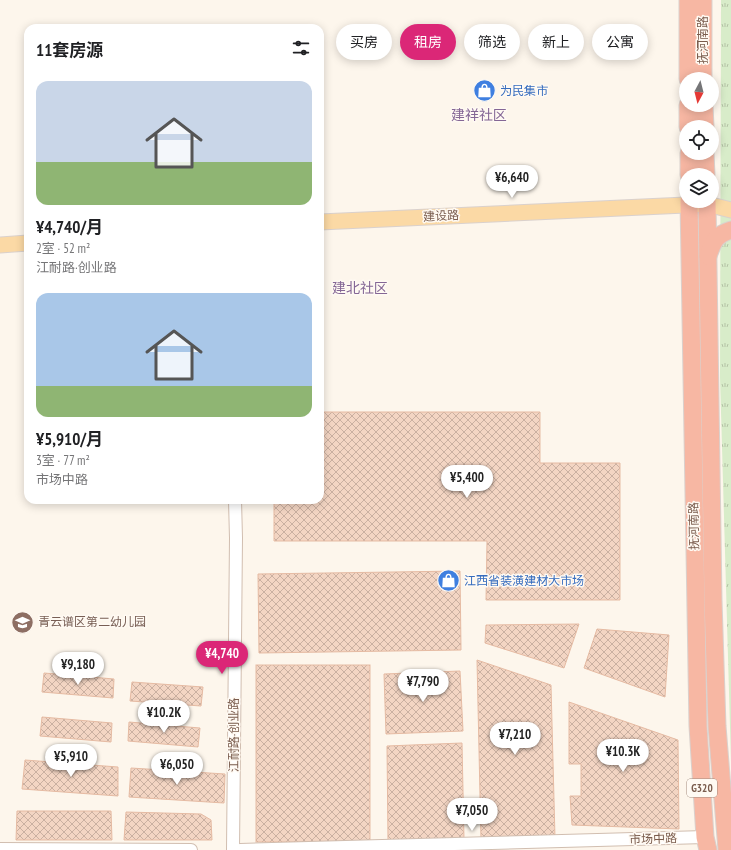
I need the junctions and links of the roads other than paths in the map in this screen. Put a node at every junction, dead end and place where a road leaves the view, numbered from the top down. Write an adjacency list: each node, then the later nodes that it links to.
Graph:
1 (688, 0): 3 (highway, 抚河南路)
2 (704, 0): 4 (highway, 抚河南路)
3 (688, 72)
4 (703, 72)
5 (679, 206): 12 (main road, 建设路)
6 (689, 208): 18 (highway, 抚河南路 / G320)
7 (707, 208): 16 (highway, 抚河南路)
8 (711, 208): 11 (main road)
9 (719, 208): 10 (main road)
10 (731, 210)
11 (731, 219)
12 (324, 222)
13 (731, 230): 16 (highway)
14 (24, 243): 15 (main road)
15 (0, 245)
16 (708, 256): 23 (highway, 抚河南路)
17 (235, 504): 21 (street, 江耐路·创业路)
18 (706, 844): 22 (street, 市场中路)
19 (0, 849): 20 (street)
20 (191, 850)
21 (233, 850)
22 (240, 850)
23 (727, 850)

